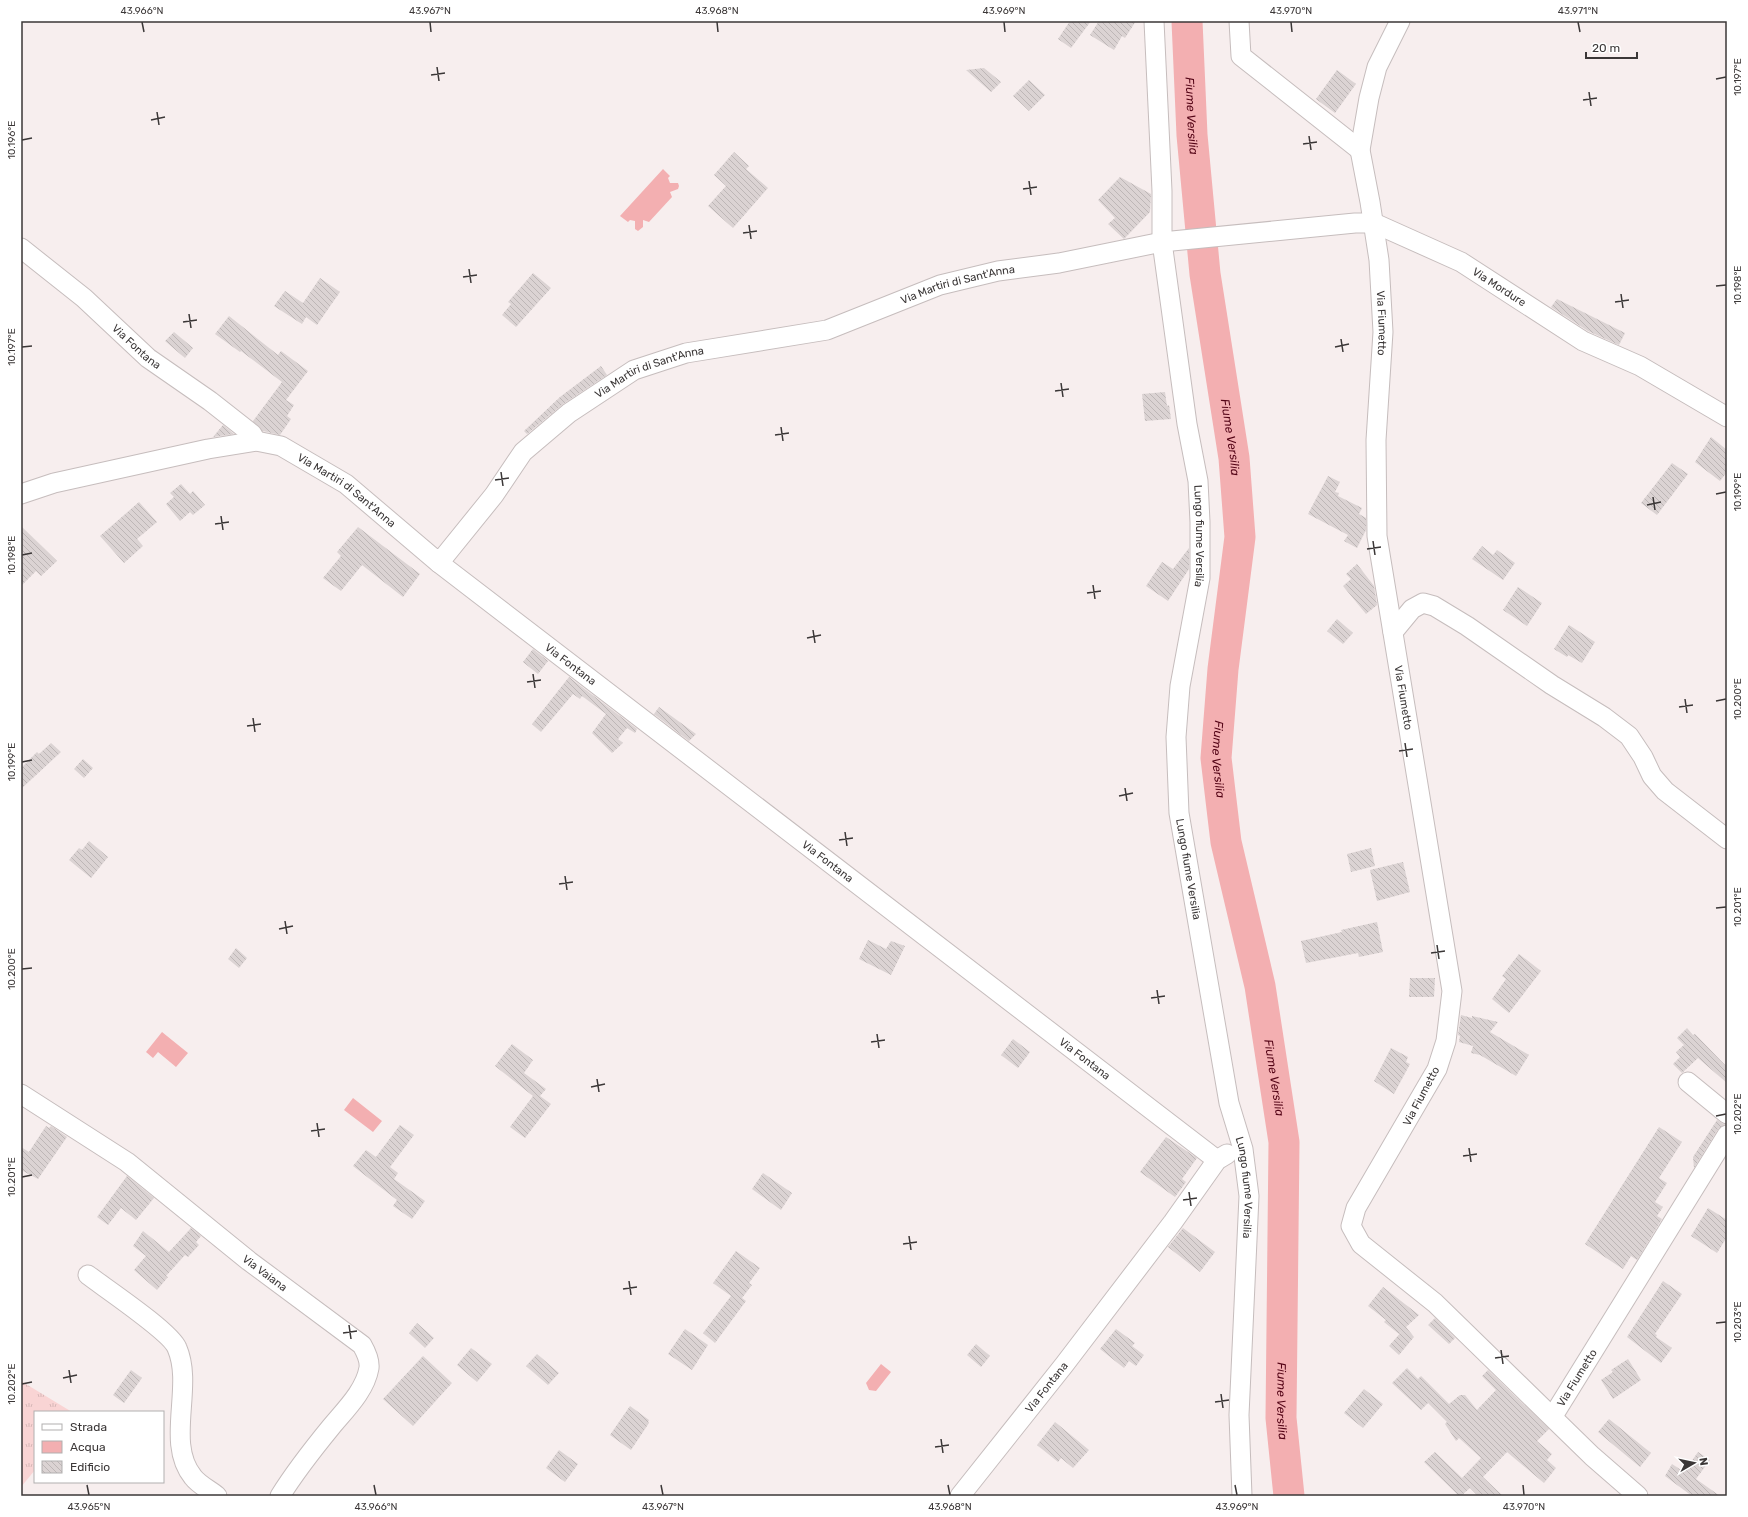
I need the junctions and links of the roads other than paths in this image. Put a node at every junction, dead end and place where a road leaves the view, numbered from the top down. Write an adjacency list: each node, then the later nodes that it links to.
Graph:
1 (1154, 21): 7 (street)
2 (1239, 21): 4 (street)
3 (1400, 21): 4 (street, Via Fiumetto)
4 (1360, 150): 5 (street, Via Fiumetto)
5 (1374, 223): 6 (street, Via Mordure); 9 (street, Via Mordure); 13 (street, Via Fiumetto)
6 (1252, 233): 7 (street, Via Martiri di Sant'Anna)
7 (1167, 242): 12 (street, Via Martiri di Sant'Anna); 19 (street, Lungo fiume Versilia)
8 (21, 248): 10 (street, Via Fontana)
9 (1727, 418)
10 (256, 441): 11 (street, Via Martiri di Sant'Anna); 12 (street, Via Martiri di Sant'Anna)
11 (21, 494)
12 (439, 563): 20 (street, Via Fontana)
13 (1393, 632): 14 (street); 22 (street, Via Fiumetto)
14 (1727, 839)
15 (1688, 1082): 17 (street)
16 (21, 1094): 24 (street, Via Vaiana)
17 (1727, 1114)
18 (1727, 1135): 22 (street, Via Fiumetto)
19 (1242, 1149): 20 (street, Via Fontana); 26 (street, Lungo fiume Versilia)
20 (1217, 1160): 25 (street, Via Fontana)
21 (88, 1276): 23 (street)
22 (1553, 1416): 27 (street, Via Fiumetto)
23 (217, 1496)
24 (280, 1496)
25 (960, 1496)
26 (1242, 1496)
27 (1638, 1496)

